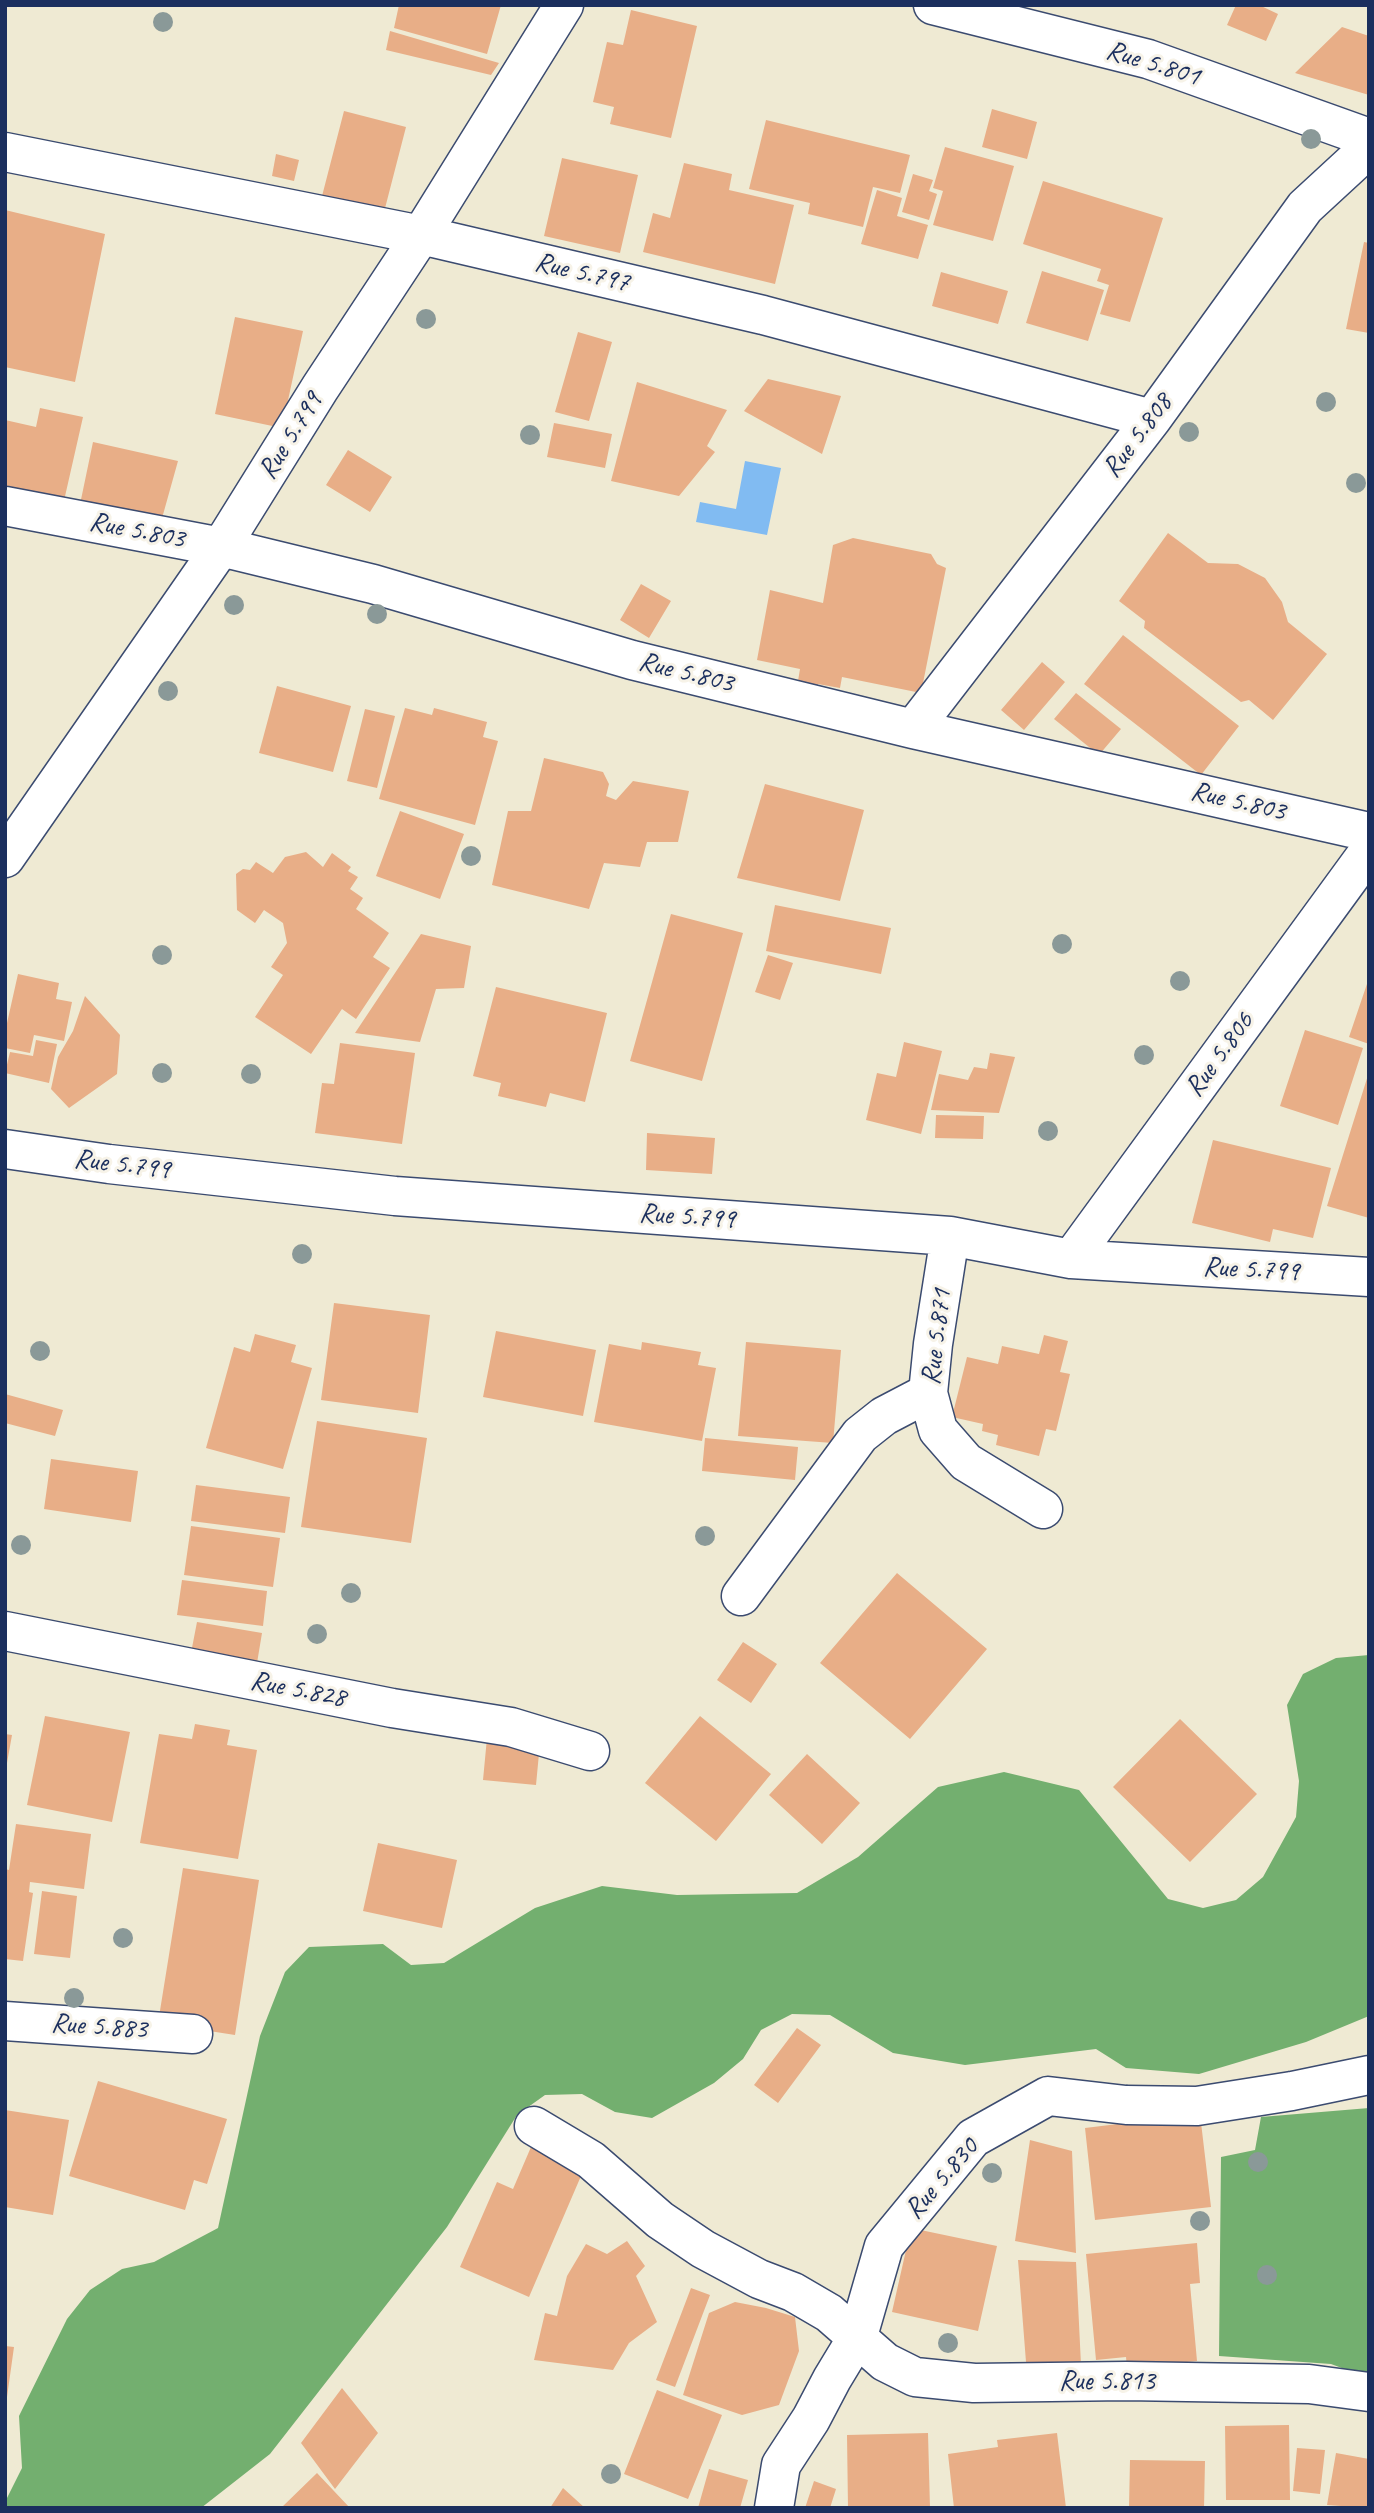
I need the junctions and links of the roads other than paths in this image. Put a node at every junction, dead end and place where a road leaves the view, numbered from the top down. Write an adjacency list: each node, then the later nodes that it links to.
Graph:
1 (564, 5): 6 (street, Rue 5.799)
2 (933, 5): 3 (street, Rue 5.801)
3 (1369, 138)
4 (1369, 148): 7 (street, Rue 5.808)
5 (5, 152): 6 (street, Rue 5.797)
6 (421, 235): 7 (street, Rue 5.797); 9 (street, Rue 5.799)
7 (1152, 419): 10 (street, Rue 5.808)
8 (5, 506): 9 (street, Rue 5.803)
9 (221, 547): 10 (street, Rue 5.803); 13 (street, Rue 5.799)
10 (913, 729): 11 (street, Rue 5.803)
11 (1369, 832)
12 (1369, 851): 16 (street, Rue 5.806)
13 (5, 858)
14 (5, 1149): 15 (street, Rue 5.799)
15 (950, 1236): 16 (street, Rue 5.799); 18 (street, Rue 5.871)
16 (1071, 1259): 17 (street, Rue 5.799)
17 (1369, 1277)
18 (928, 1394): 19 (street, Rue 5.871); 20 (street)
19 (1043, 1509)
20 (741, 1595)
21 (5, 1630): 22 (street, Rue 5.828)
22 (590, 1751)
23 (5, 2021): 24 (street, Rue 5.883)
24 (193, 2034)
25 (1369, 2075): 27 (street, Rue 5.830)
26 (534, 2126): 27 (street, Rue 5.813)
27 (858, 2336): 28 (street, Rue 5.813); 29 (street, Rue 5.830)
28 (1369, 2392)
29 (774, 2508)

